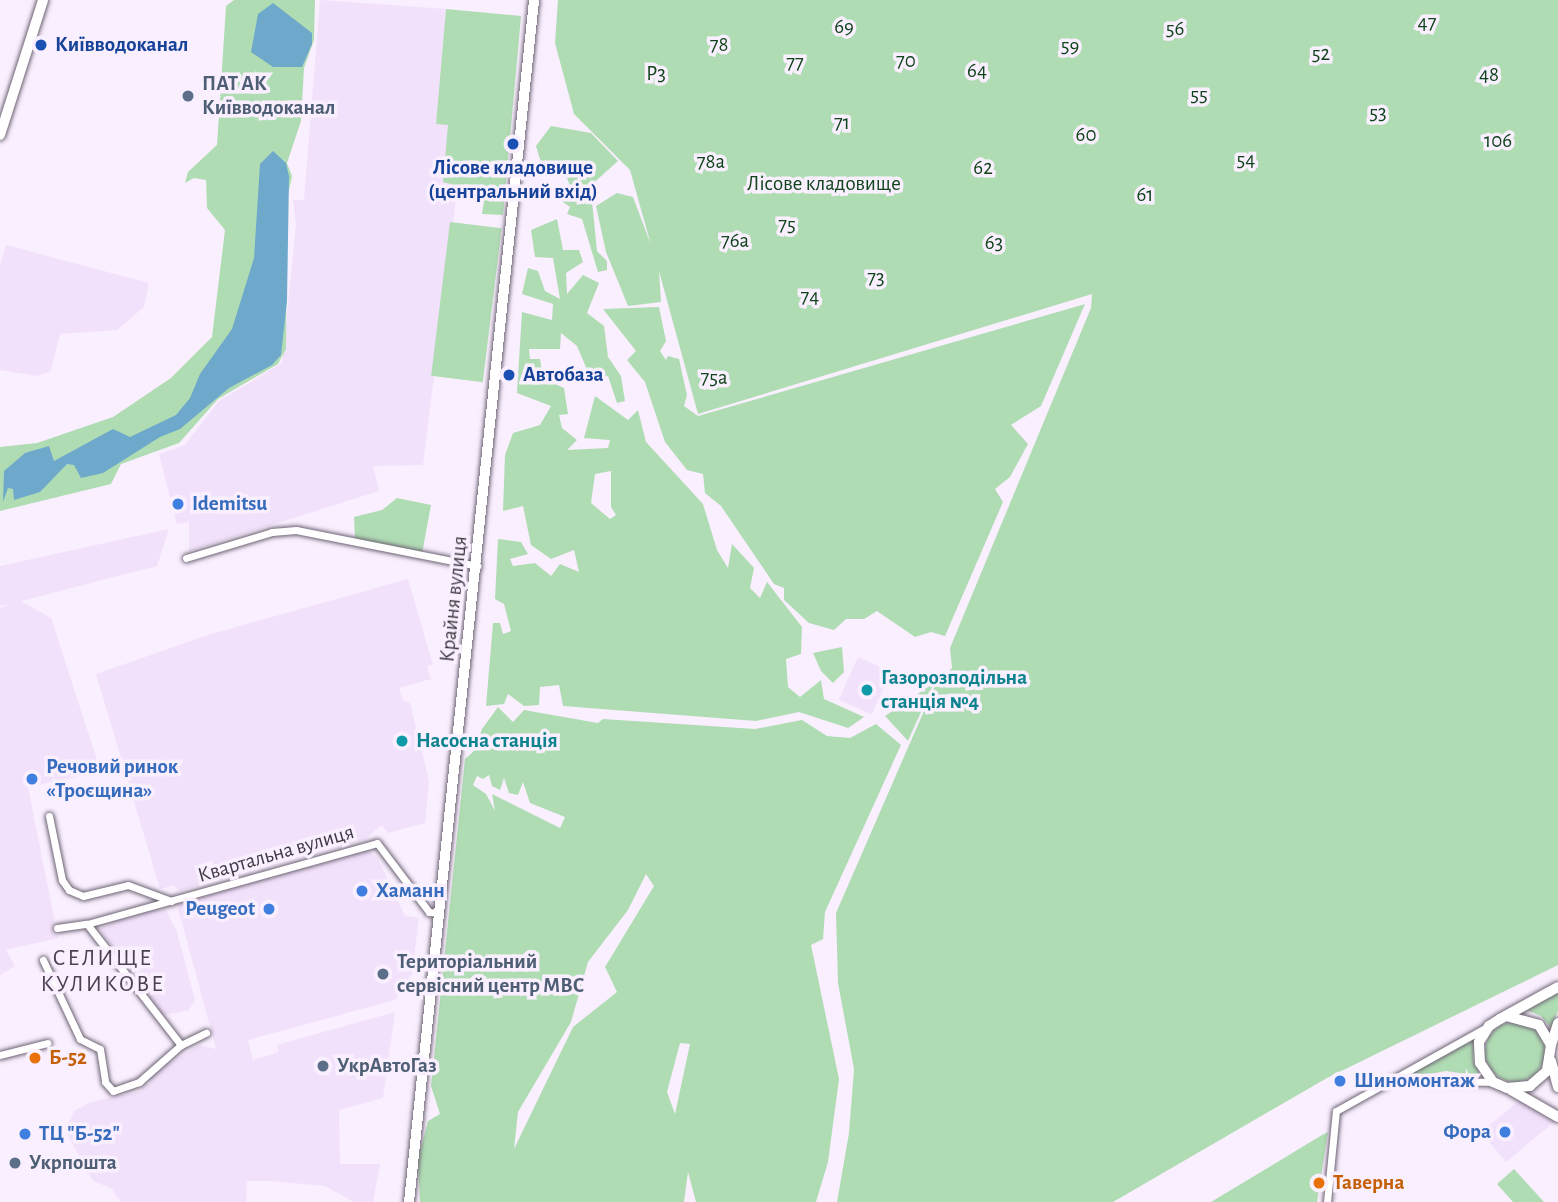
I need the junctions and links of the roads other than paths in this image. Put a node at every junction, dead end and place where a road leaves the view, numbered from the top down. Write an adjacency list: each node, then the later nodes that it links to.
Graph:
1 (43, 0): 3 (street)
2 (534, 0): 5 (street, Крайня вулиця)
3 (0, 135)
4 (186, 558): 5 (street)
5 (477, 566): 8 (street, Крайня вулиця)
6 (48, 816): 7 (street)
7 (172, 901): 8 (street, Квартальна вулиця); 9 (street)
8 (439, 913): 27 (street, Крайня вулиця)
9 (87, 924): 10 (street); 18 (street)
10 (57, 928)
11 (43, 960): 18 (street)
12 (1558, 987): 13 (street)
13 (1506, 1016): 15 (street); 19 (street)
14 (1558, 1023): 19 (street)
15 (1489, 1026): 22 (street); 23 (street)
16 (206, 1033): 18 (street)
17 (47, 1043): 20 (street)
18 (181, 1045)
19 (1551, 1045): 21 (street)
20 (0, 1055)
21 (1551, 1060): 24 (street); 25 (street)
22 (1394, 1081): 23 (street); 28 (street)
23 (1493, 1082): 25 (street)
24 (1558, 1087)
25 (1507, 1088): 26 (street)
26 (1558, 1117)
27 (409, 1202)
28 (1327, 1202)

